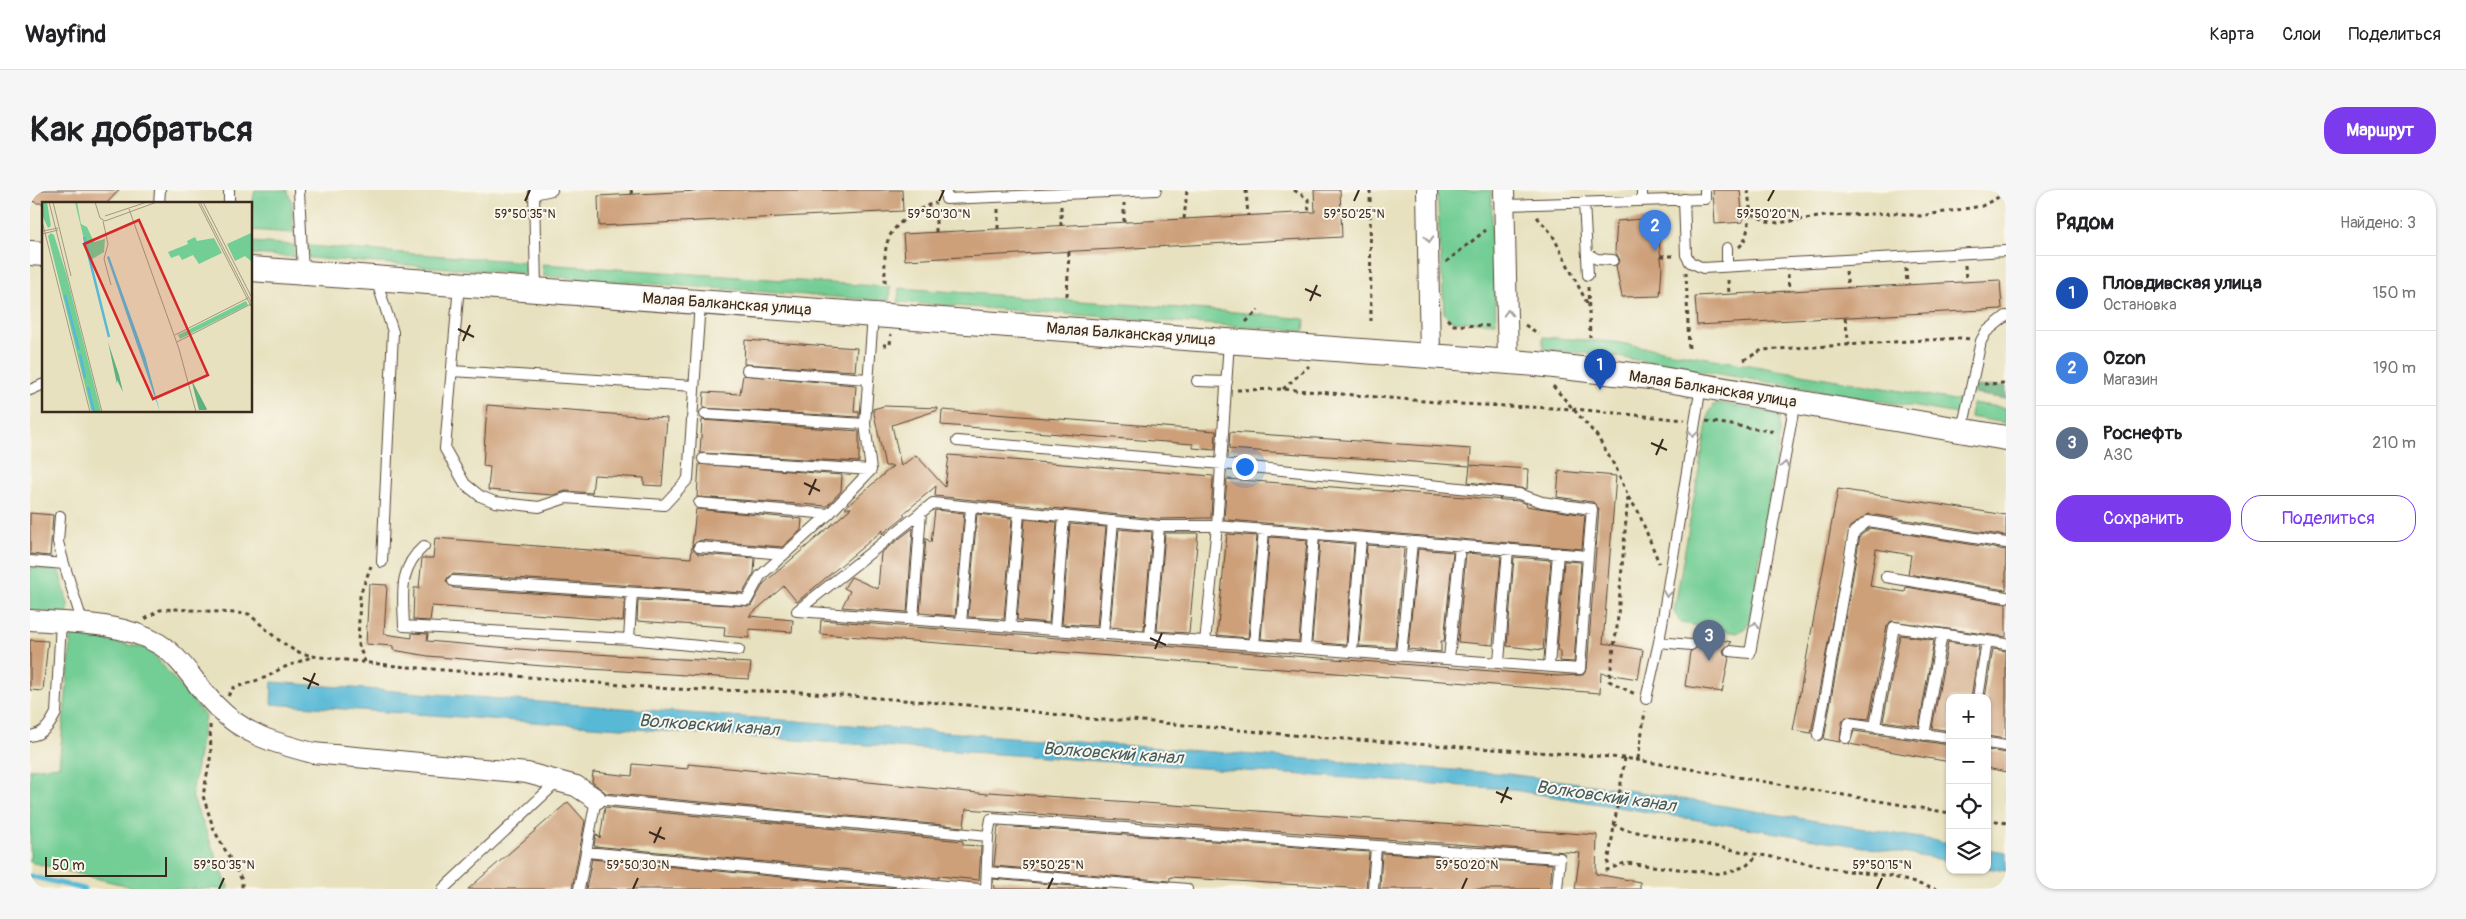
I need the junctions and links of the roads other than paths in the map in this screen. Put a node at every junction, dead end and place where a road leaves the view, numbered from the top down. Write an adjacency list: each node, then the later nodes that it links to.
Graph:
1 (299, 190): 17 (lane)
2 (552, 190): 6 (lane)
3 (1156, 190): 7 (lane)
4 (1427, 190): 26 (street, one-way to 26)
5 (1705, 190): 11 (lane)
6 (534, 192): 21 (lane)
7 (1062, 192): 9 (lane)
8 (1642, 195): 11 (lane); 12 (lane)
9 (943, 197)
10 (1504, 197): 12 (lane); 27 (street, one-way to 10)
11 (1684, 199): 13 (lane)
12 (1584, 202): 14 (lane)
13 (2006, 251)
14 (1587, 254): 15 (lane); 18 (lane)
15 (1613, 260)
16 (252, 269): 17 (street, Малая Балканская улица)
17 (303, 273): 19 (street, Малая Балканская улица)
18 (1588, 275)
19 (376, 278): 20 (street, Малая Балканская улица); 69 (lane)
20 (459, 285): 21 (street, Малая Балканская улица); 29 (lane)
21 (536, 290): 22 (street, Малая Балканская улица)
22 (700, 302): 23 (street, Малая Балканская улица); 33 (lane)
23 (873, 314): 25 (street, Малая Балканская улица); 30 (lane)
24 (2006, 316): 40 (lane)
25 (1229, 340): 26 (street, Малая Балканская улица); 34 (lane)
26 (1430, 356): 27 (street, Малая Балканская улица)
27 (1508, 362): 35 (street, Малая Балканская улица)
28 (747, 370): 30 (lane)
29 (452, 371): 33 (lane); 33 (lane)
30 (868, 379): 39 (lane)
31 (1197, 381): 34 (lane)
32 (42, 385): 36 (lane)
33 (694, 386)
34 (1227, 386): 44 (lane)
35 (1701, 386): 37 (street, Малая Балканская улица); 88 (lane, one-way to 88)
36 (30, 390)
37 (1796, 402): 40 (street, Малая Балканская улица); 94 (lane, one-way to 37)
38 (705, 414): 39 (lane)
39 (865, 424): 45 (lane)
40 (1962, 430): 41 (street, Малая Балканская улица)
41 (2006, 438)
42 (957, 442): 44 (lane)
43 (703, 459): 45 (lane)
44 (1222, 464): 55 (lane); 67 (lane)
45 (871, 470): 50 (lane)
46 (700, 503): 50 (lane)
47 (971, 507): 48 (lane); 49 (lane); 78 (lane)
48 (921, 512): 75 (lane); 75 (lane)
49 (1019, 512): 52 (lane); 80 (lane)
50 (829, 514): 66 (lane)
51 (60, 516): 70 (lane)
52 (1064, 516): 53 (lane); 81 (lane)
53 (1113, 521): 54 (lane); 82 (lane)
54 (1159, 526): 55 (lane); 84 (lane)
55 (1218, 526): 56 (lane); 87 (lane)
56 (1264, 530): 57 (lane); 90 (lane)
57 (1314, 534): 58 (lane); 92 (lane)
58 (1362, 538): 59 (lane); 95 (lane)
59 (1412, 542): 62 (lane); 96 (lane)
60 (2006, 543): 103 (lane)
61 (424, 546): 85 (lane)
62 (1460, 546): 64 (lane); 97 (lane)
63 (698, 547): 66 (lane)
64 (1508, 549): 65 (lane); 98 (lane)
65 (1558, 553): 67 (lane); 99 (lane)
66 (784, 554): 73 (lane)
67 (1588, 556): 99 (lane)
68 (30, 561): 70 (lane)
69 (382, 562)
70 (64, 564): 79 (lane)
71 (1886, 577): 74 (lane)
72 (453, 581): 73 (lane)
73 (632, 593): 85 (lane)
74 (2006, 597)
75 (913, 619): 78 (lane)
76 (30, 620): 77 (street)
77 (62, 622): 79 (street); 105 (lane)
78 (961, 623): 80 (lane)
79 (83, 624): 110 (street)
80 (1010, 627): 81 (lane)
81 (1055, 630): 82 (lane)
82 (1103, 634): 84 (lane)
83 (1942, 634): 86 (lane); 102 (lane); 104 (lane)
84 (1150, 637): 87 (lane)
85 (629, 639): 93 (lane)
86 (1987, 641): 89 (lane); 100 (lane)
87 (1205, 642): 90 (lane)
88 (1659, 642): 91 (lane); 101 (lane)
89 (2006, 644)
90 (1254, 645): 92 (lane)
91 (1691, 645)
92 (1305, 649): 95 (lane)
93 (738, 650)
94 (1730, 651)
95 (1352, 652): 96 (lane)
96 (1401, 656): 97 (lane)
97 (1449, 659): 98 (lane)
98 (1499, 662): 99 (lane)
99 (1549, 666)
100 (1979, 694)
101 (1646, 698)
102 (1876, 726): 104 (lane); 106 (lane)
103 (1818, 735)
104 (1924, 735): 107 (lane)
105 (30, 736)
106 (1846, 738)
107 (1946, 738)
108 (1991, 744): 109 (lane)
109 (2006, 746)
110 (556, 783): 111 (street); 116 (lane)
111 (596, 800): 112 (lane); 114 (lane)
112 (988, 836): 113 (lane); 115 (lane)
113 (1376, 847): 121 (lane); 122 (lane)
114 (586, 852): 117 (lane); 118 (lane)
115 (987, 872): 119 (lane); 120 (lane)
116 (443, 889)
117 (578, 889)
118 (979, 889)
119 (986, 889)
120 (1188, 889)
121 (1373, 889)
122 (1557, 889)

